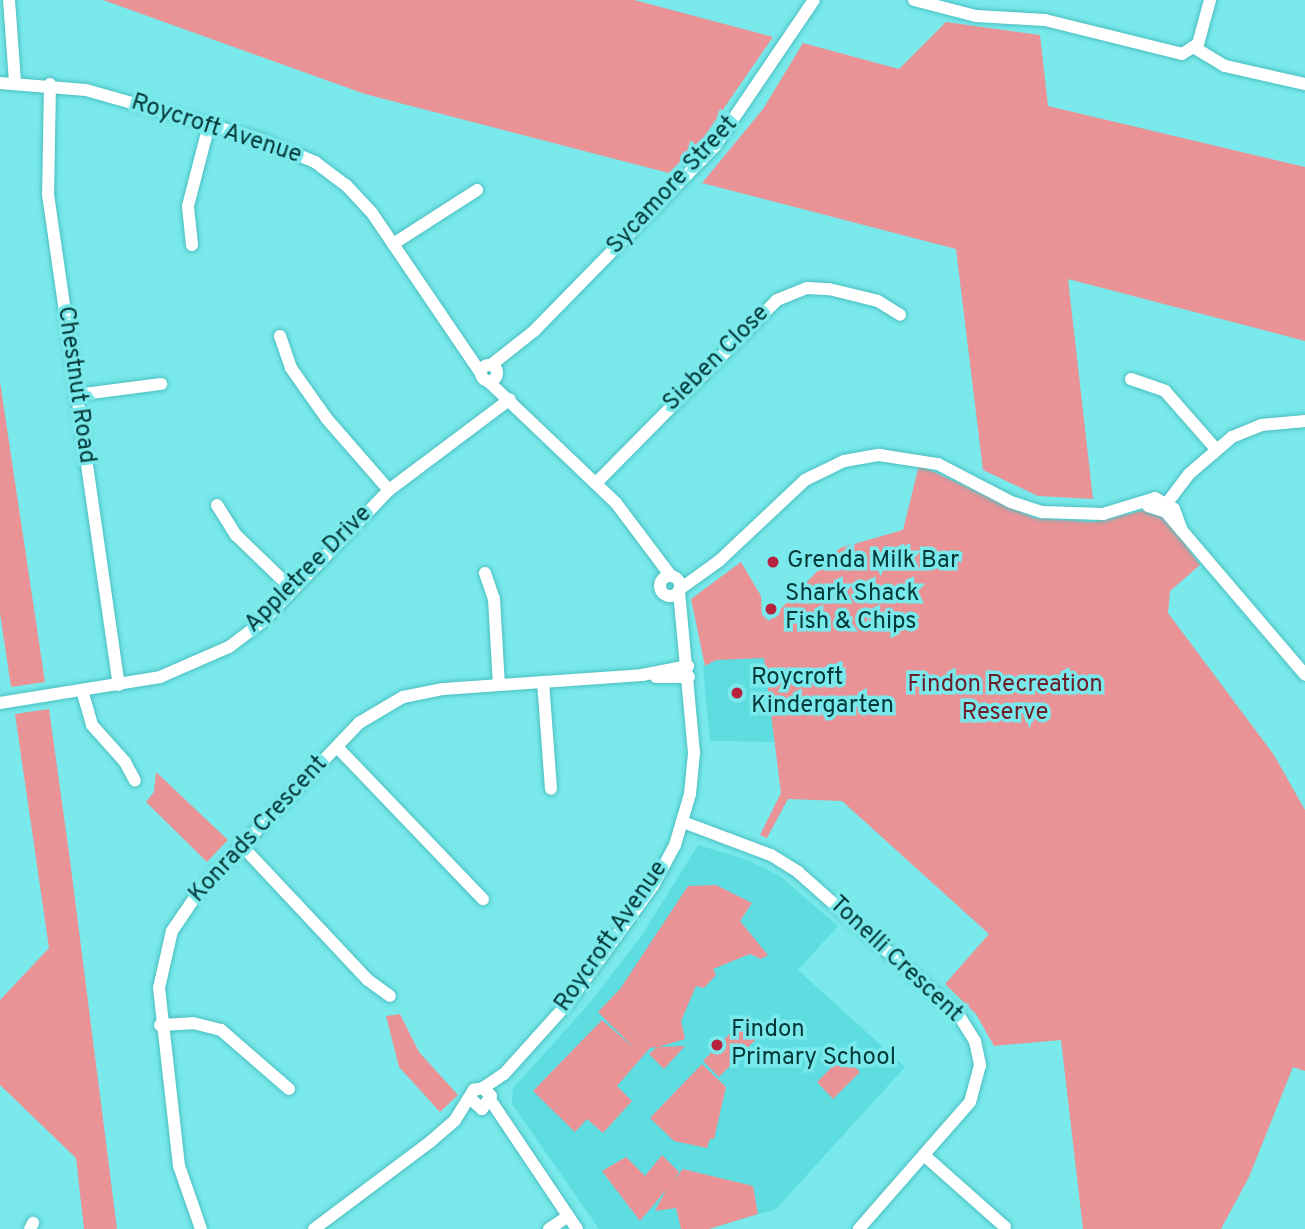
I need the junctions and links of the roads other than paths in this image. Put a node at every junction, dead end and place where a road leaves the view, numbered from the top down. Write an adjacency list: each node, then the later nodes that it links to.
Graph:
1 (9, 0): 6 (street)
2 (814, 0): 16 (street, Sycamore Street)
3 (915, 0): 5 (street)
4 (1210, 0): 5 (street)
5 (1195, 48): 9 (street)
6 (15, 82): 7 (street, Roycroft Avenue); 8 (street, Roycroft Avenue)
7 (0, 83)
8 (50, 84): 10 (street, Roycroft Avenue); 19 (street, Chestnut Road)
9 (1305, 84)
10 (209, 125): 12 (street, Roycroft Avenue); 13 (street)
11 (477, 190): 12 (street)
12 (393, 244): 16 (street, Roycroft Avenue)
13 (192, 245)
14 (900, 315): 23 (street, Sieben Close)
15 (280, 336): 24 (street)
16 (491, 371): 20 (street, Roycroft Avenue)
17 (1130, 379): 22 (street)
18 (161, 384): 19 (street)
19 (76, 395): 33 (street, Chestnut Road)
20 (510, 399): 23 (street, Roycroft Avenue); 24 (street, Appletree Drive)
21 (1305, 421): 22 (street)
22 (1216, 449): 25 (street)
23 (596, 482): 28 (street, Roycroft Avenue)
24 (389, 490): 29 (street, Appletree Drive)
25 (1165, 504): 28 (street); 31 (street)
26 (217, 505): 29 (street)
27 (485, 573): 34 (street)
28 (672, 586): 30 (street, Roycroft Avenue)
29 (293, 590): 33 (street, Appletree Drive)
30 (689, 671): 32 (street, Konrads Crescent); 40 (street, Roycroft Avenue)
31 (1305, 675)
32 (543, 682): 34 (street, Konrads Crescent); 39 (street)
33 (119, 685): 35 (street, Appletree Drive)
34 (499, 685): 37 (street, Konrads Crescent)
35 (82, 691): 36 (street, Appletree Drive); 38 (street)
36 (0, 703)
37 (337, 747): 41 (street, Konrads Crescent); 42 (street)
38 (135, 781)
39 (551, 789)
40 (681, 826): 45 (street, Roycroft Avenue); 51 (street, Tonelli Crescent)
41 (242, 846): 43 (street); 44 (street, Konrads Crescent)
42 (483, 899)
43 (390, 996)
44 (160, 1025): 47 (street); 54 (street, Konrads Crescent)
45 (504, 1074): 46 (street, Roycroft Avenue); 49 (street, Roycroft Avenue)
46 (483, 1088): 48 (street, Roycroft Avenue); 49 (street)
47 (289, 1089)
48 (471, 1099): 49 (street); 50 (street)
49 (487, 1104): 50 (street); 52 (street)
50 (455, 1120): 55 (street)
51 (925, 1156): 53 (street); 57 (street, Tonelli Crescent)
52 (570, 1224): 56 (street)
53 (1005, 1227)
54 (201, 1229)
55 (314, 1229)
56 (549, 1229)
57 (859, 1229)

